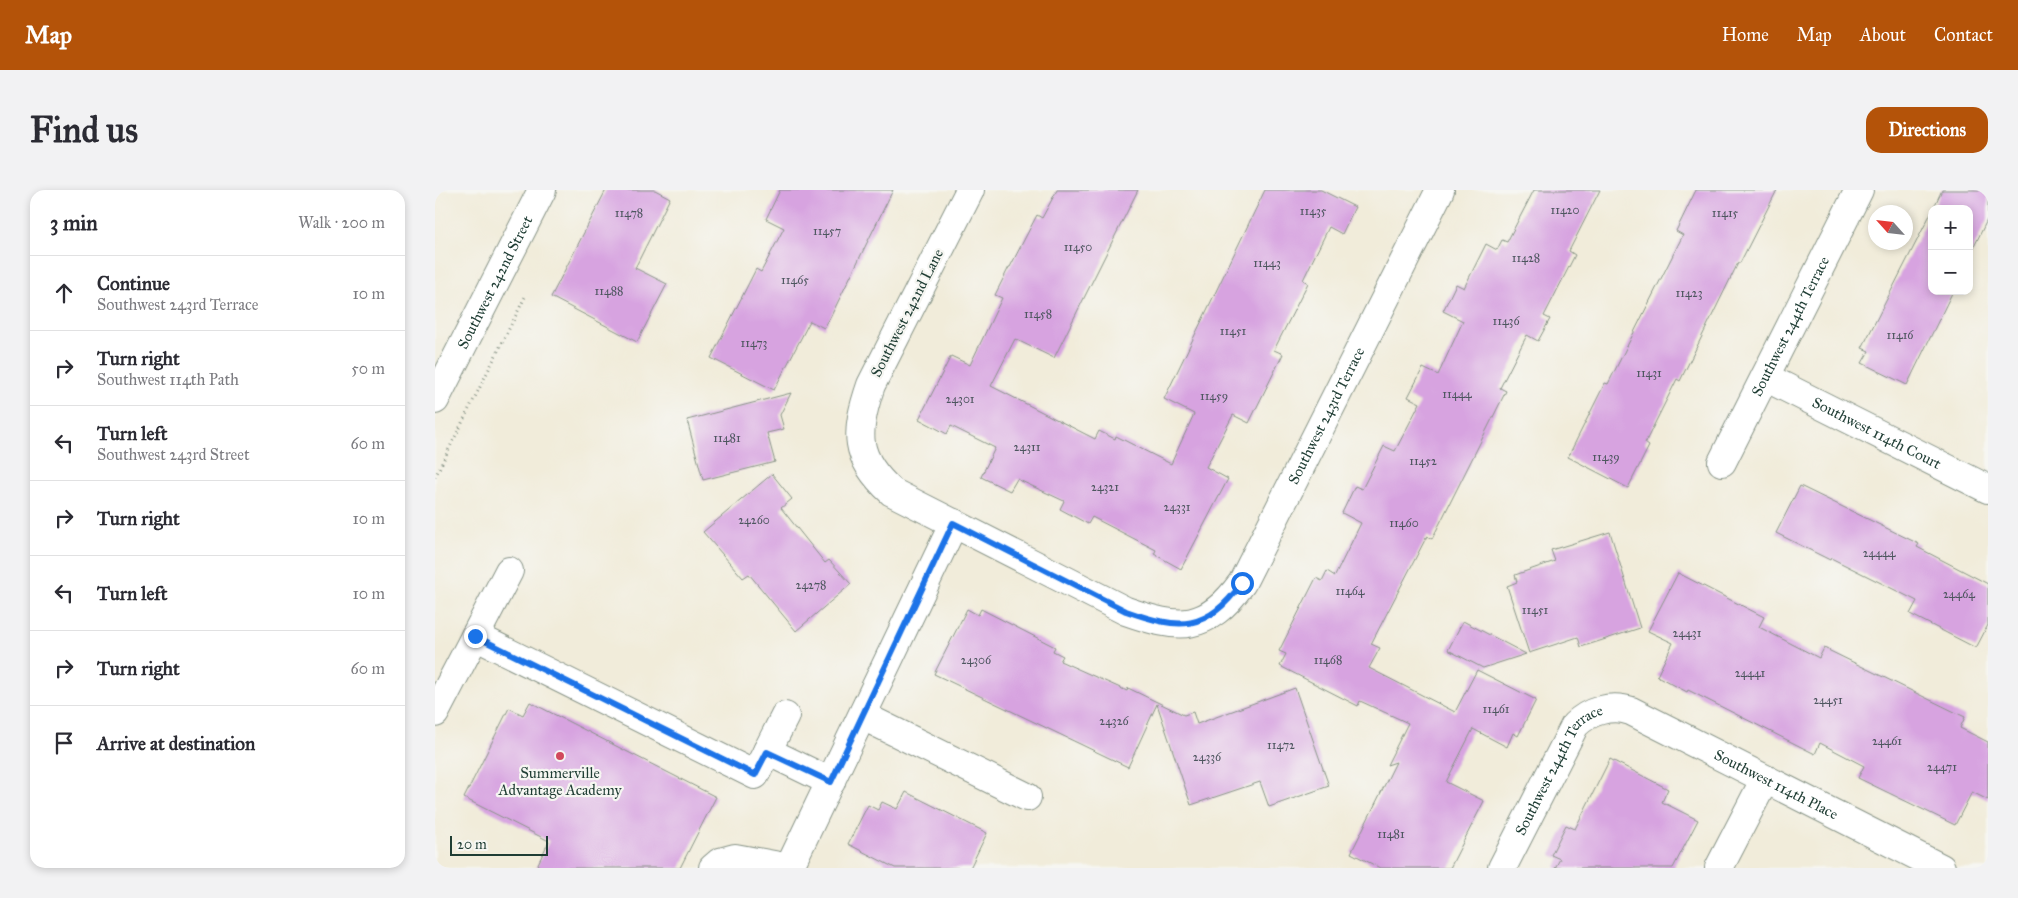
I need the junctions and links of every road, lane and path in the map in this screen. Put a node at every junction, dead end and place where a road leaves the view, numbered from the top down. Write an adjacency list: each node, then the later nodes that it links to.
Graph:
1 (542, 190): 7 (street, Southwest 242nd Street)
2 (970, 190): 11 (street, Southwest 242nd Lane)
3 (1440, 190): 11 (street, Southwest 243rd Terrace)
4 (1859, 190): 6 (street, Southwest 244th Terrace)
5 (525, 297): 9 (path)
6 (1765, 377): 8 (street, Southwest 244th Terrace); 10 (street, Southwest 114th Court)
7 (435, 400)
8 (1722, 462)
9 (435, 477)
10 (1988, 489)
11 (953, 523): 17 (street)
12 (509, 571): 13 (street)
13 (475, 636): 15 (street); 18 (street)
14 (1609, 709): 19 (street, Southwest 114th Place); 25 (street, Southwest 244th Terrace)
15 (435, 712)
16 (785, 716): 18 (street)
17 (863, 716): 20 (street); 21 (street)
18 (767, 752): 20 (street)
19 (1765, 779): 22 (street, Southwest 114th Place); 26 (street)
20 (831, 782): 24 (street)
21 (1027, 797)
22 (1932, 866)
23 (713, 868): 24 (street)
24 (790, 868)
25 (1502, 868)
26 (1719, 868)

